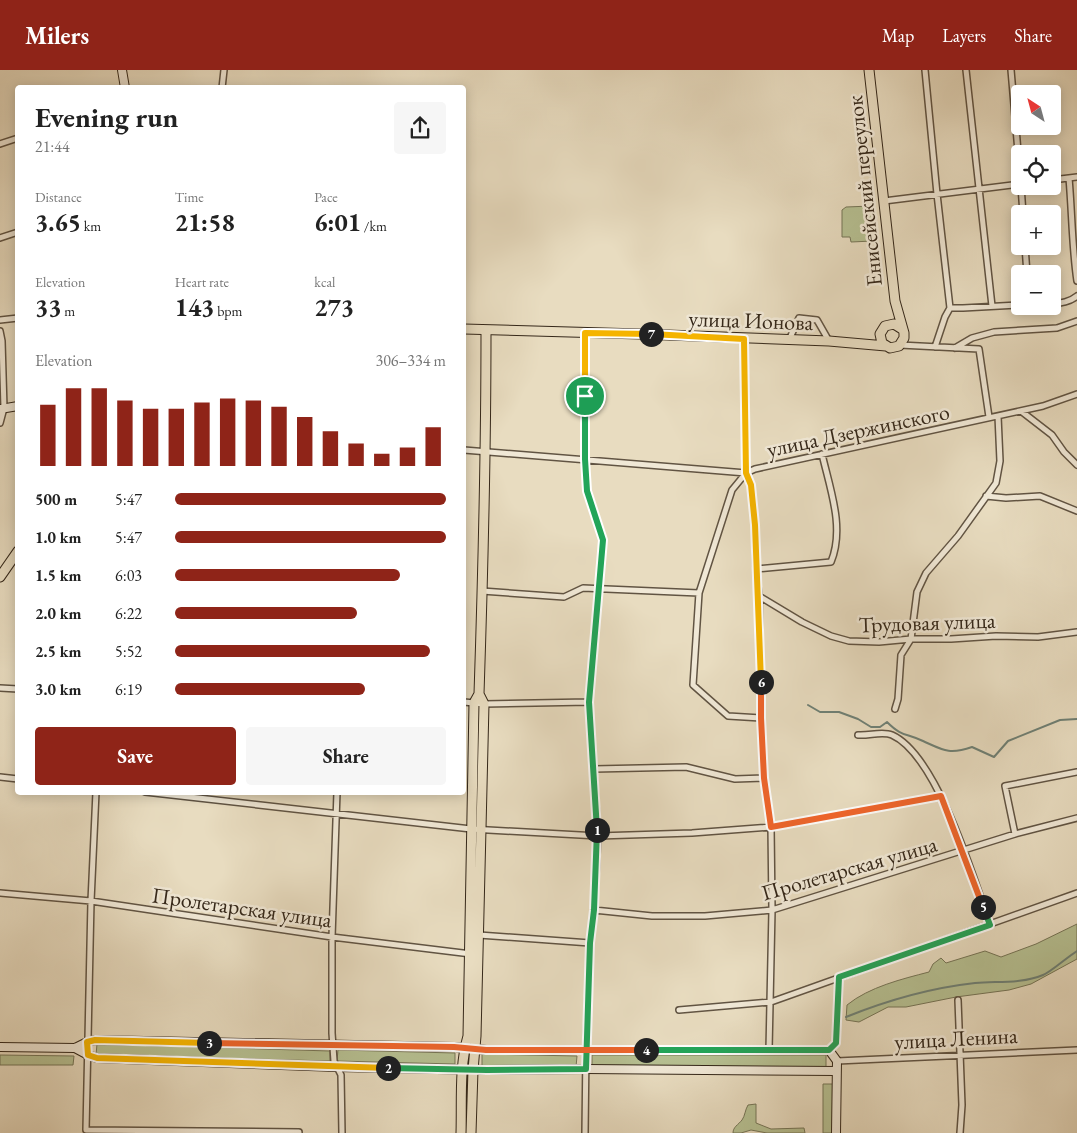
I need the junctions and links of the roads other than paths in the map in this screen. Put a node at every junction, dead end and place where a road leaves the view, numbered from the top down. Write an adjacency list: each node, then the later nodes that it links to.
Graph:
1 (122, 70): 7 (main road)
2 (224, 70): 8 (street)
3 (870, 70): 18 (main road, Енисейский переулок)
4 (925, 70): 17 (street)
5 (966, 70): 16 (street)
6 (1011, 70): 11 (street)
7 (124, 85)
8 (222, 85)
9 (15, 139): 10 (street)
10 (0, 144)
11 (1017, 145)
12 (1077, 177): 13 (street)
13 (1069, 178): 14 (street); 21 (street)
14 (1061, 179)
15 (1011, 186): 16 (street)
16 (978, 189): 17 (street); 25 (street)
17 (937, 194): 18 (street); 26 (street)
18 (884, 201): 27 (main road, Енисейский переулок)
19 (15, 233): 20 (street)
20 (0, 238)
21 (1077, 281)
22 (1077, 296): 23 (street)
23 (1061, 303)
24 (1011, 305): 25 (street)
25 (992, 306): 26 (street)
26 (950, 308): 42 (street)
27 (896, 309): 31 (main road); 36 (main road, Енисейский переулок)
28 (15, 318): 29 (street)
29 (0, 320)
30 (1077, 321): 43 (street)
31 (884, 328): 36 (main road); 40 (main road); 41 (main road)
32 (466, 329): 34 (main road, улица Ионова)
33 (0, 331): 46 (street)
34 (486, 331): 35 (main road, улица Ионова); 52 (main road)
35 (585, 333): 37 (main road, улица Ионова); 54 (street)
36 (902, 338): 41 (main road); 42 (street)
37 (744, 339): 38 (main road, улица Ионова); 56 (street)
38 (789, 340): 39 (main road, улица Ионова); 39 (street)
39 (829, 342): 40 (main road, улица Ионова)
40 (848, 342): 41 (main road, улица Ионова)
41 (886, 346)
42 (935, 347): 43 (street)
43 (955, 348): 49 (street)
44 (1077, 394): 47 (street, улица Дзержинского)
45 (15, 406): 46 (main road)
46 (2, 408): 50 (street)
47 (1021, 411): 48 (street, улица Дзержинского); 55 (street)
48 (998, 416): 49 (street, улица Дзержинского); 57 (street)
49 (989, 417): 53 (street, улица Дзержинского)
50 (0, 423)
51 (466, 450): 52 (street, улица Дзержинского)
52 (486, 452): 54 (street, улица Дзержинского); 63 (main road)
53 (822, 454): 56 (street, улица Дзержинского); 60 (street)
54 (585, 459): 56 (street, улица Дзержинского); 62 (street)
55 (1077, 465)
56 (746, 473): 60 (street); 64 (street)
57 (986, 496): 58 (street); 67 (street)
58 (1077, 511)
59 (15, 555): 61 (main road)
60 (756, 569): 65 (street)
61 (0, 577)
62 (598, 588): 63 (street); 64 (street); 72 (street)
63 (482, 591): 70 (main road)
64 (699, 593): 76 (street)
65 (759, 596): 67 (street, Трудовая улица); 76 (street)
66 (1077, 632): 67 (street, Трудовая улица)
67 (911, 639): 75 (street)
68 (0, 688): 69 (street)
69 (15, 689)
70 (479, 694): 73 (main road); 74 (main road)
71 (466, 702): 73 (street)
72 (589, 702): 74 (street); 78 (street)
73 (474, 703): 74 (street); 90 (main road)
74 (484, 704): 91 (main road)
75 (895, 709)
76 (761, 718): 81 (street)
77 (858, 735): 86 (street)
78 (594, 769): 81 (street); 93 (street)
79 (1077, 772): 92 (street)
80 (0, 777): 82 (street)
81 (764, 778): 89 (street)
82 (15, 779)
83 (96, 795): 97 (street)
84 (171, 795): 87 (street)
85 (338, 795): 87 (street)
86 (941, 796): 89 (street); 94 (street)
87 (337, 814): 90 (street); 102 (street)
88 (1077, 818): 92 (street, Пролетарская улица)
89 (771, 827): 93 (street); 99 (street)
90 (471, 829): 91 (street); 104 (main road)
91 (482, 829): 93 (street); 101 (main road)
92 (1015, 834): 94 (street, Пролетарская улица)
93 (598, 836): 98 (street)
94 (963, 851): 99 (street, Пролетарская улица); 100 (street)
95 (0, 893): 97 (street, Пролетарская улица)
96 (1077, 893): 100 (street)
97 (91, 901): 102 (street, Пролетарская улица); 110 (street)
98 (594, 910): 99 (street, Пролетарская улица); 103 (street)
99 (772, 910): 108 (street)
100 (990, 925): 106 (street)
101 (479, 935): 103 (street); 105 (main road)
102 (332, 936): 104 (street, Пролетарская улица); 111 (street)
103 (590, 943): 115 (street)
104 (469, 954): 105 (street, Пролетарская улица); 114 (main road)
105 (479, 954): 114 (main road)
106 (839, 977): 108 (street); 117 (street)
107 (958, 1000): 120 (street)
108 (771, 1002): 109 (street); 116 (street)
109 (679, 1010)
110 (87, 1042): 111 (main road); 113 (main road); 119 (street)
111 (333, 1045): 114 (main road); 122 (street)
112 (0, 1047): 113 (main road)
113 (76, 1048): 119 (main road)
114 (469, 1048): 115 (main road); 124 (main road); 125 (main road)
115 (586, 1050): 116 (main road); 123 (street)
116 (769, 1050): 117 (main road)
117 (829, 1050): 121 (main road)
118 (1077, 1050): 120 (street, улица Ленина)
119 (88, 1055): 122 (main road); 127 (street)
120 (960, 1056): 121 (street, улица Ленина); 133 (street)
121 (836, 1061): 126 (main road)
122 (336, 1067): 124 (main road); 128 (street)
123 (586, 1069): 125 (main road); 126 (main road); 131 (street)
124 (463, 1070): 125 (main road); 129 (main road)
125 (473, 1070): 130 (main road)
126 (836, 1071): 132 (main road)
127 (299, 1132)
128 (342, 1133)
129 (461, 1133)
130 (472, 1133)
131 (586, 1133)
132 (836, 1133)
133 (960, 1133)

